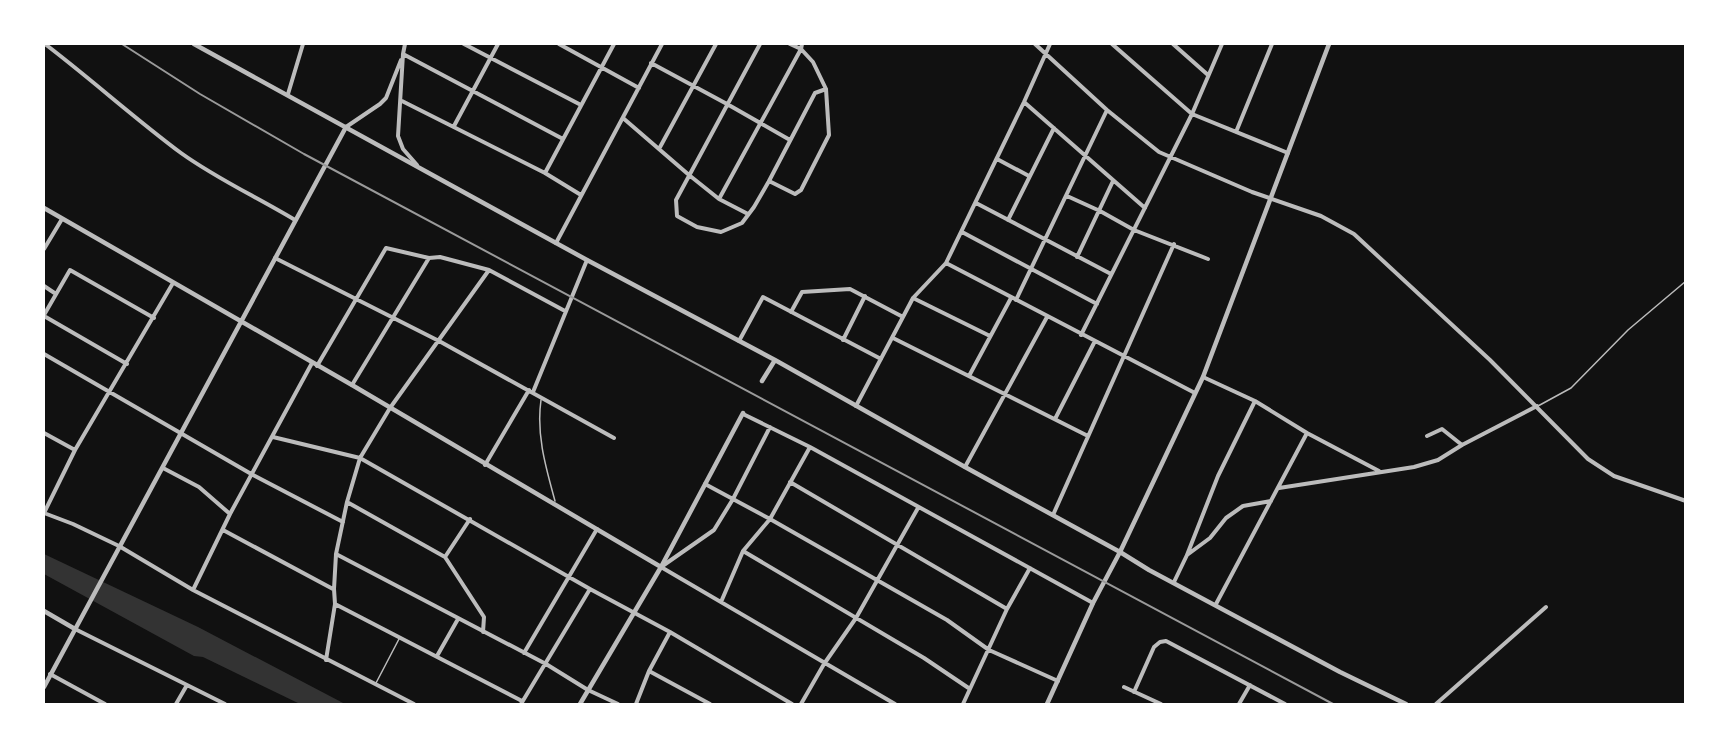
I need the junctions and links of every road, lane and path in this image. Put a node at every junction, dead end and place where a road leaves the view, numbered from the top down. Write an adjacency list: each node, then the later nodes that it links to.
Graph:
1 (45, 44): 68 (street)
2 (194, 44): 32 (street)
3 (303, 44): 32 (street)
4 (405, 44): 23 (street)
5 (464, 44): 24 (street)
6 (498, 44): 24 (street)
7 (559, 44): 20 (street)
8 (614, 44): 26 (street)
9 (662, 44): 25 (street)
10 (716, 44): 28 (street)
11 (760, 44): 35 (street)
12 (790, 44): 21 (street)
13 (1035, 44): 22 (street)
14 (1050, 44): 22 (street)
15 (1112, 44): 38 (street)
16 (1222, 44): 27 (street)
17 (1272, 44): 44 (street)
18 (1329, 44): 48 (street)
19 (1176, 45): 27 (street)
20 (568, 46): 26 (street)
21 (801, 46): 30 (street); 40 (street)
22 (1046, 53): 34 (street); 37 (street)
23 (403, 54): 31 (street); 33 (street); 42 (street)
24 (491, 57): 31 (street); 36 (street)
25 (651, 63): 28 (street); 29 (street)
26 (601, 67): 29 (street); 36 (street)
27 (1208, 75): 38 (street)
28 (693, 86): 35 (street); 47 (street)
29 (639, 88): 39 (street)
30 (826, 89): 46 (street); 56 (street)
31 (473, 92): 41 (street); 45 (street)
32 (288, 94): 42 (street)
33 (402, 101): 41 (street); 52 (street)
34 (1024, 102): 43 (street); 51 (street)
35 (727, 104): 40 (street); 54 (street)
36 (581, 105): 45 (street)
37 (1107, 110): 49 (street); 50 (street)
38 (1192, 114): 44 (street); 50 (street)
39 (623, 118): 47 (street); 58 (street)
40 (762, 123): 46 (street); 60 (street)
41 (454, 126): 53 (street)
42 (346, 127): 52 (street); 68 (street)
43 (1054, 128): 49 (street); 55 (street)
44 (1236, 132): 48 (street)
45 (563, 139): 53 (street)
46 (790, 140): 56 (street)
47 (658, 149): 54 (street)
48 (1287, 153): 61 (street)
49 (1086, 155): 57 (street); 59 (street)
50 (1169, 158): 61 (street); 64 (street)
51 (997, 159): 55 (street); 62 (street)
52 (418, 166): 73 (street)
53 (545, 173): 58 (street)
54 (689, 175): 60 (street); 66 (street)
55 (1029, 176): 69 (street)
56 (769, 181): 66 (street)
57 (1113, 181): 64 (street); 65 (street)
58 (581, 195): 73 (street)
59 (1067, 196): 65 (street); 72 (street)
60 (719, 199): 66 (street)
61 (1270, 199): 117 (street); 127 (street)
62 (976, 203): 69 (street); 71 (street)
63 (44, 208): 67 (street)
64 (1145, 208): 70 (street)
65 (1100, 211): 70 (street); 76 (street)
66 (748, 214)
67 (62, 219): 75 (street); 86 (street)
68 (295, 220): 77 (street)
69 (1008, 220): 72 (street)
70 (1134, 230): 74 (street); 84 (street)
71 (962, 232): 81 (street); 82 (street)
72 (1046, 239): 76 (street); 82 (street)
73 (556, 243): 80 (street)
74 (1174, 244): 79 (street); 110 (street)
75 (44, 249)
76 (1077, 257): 84 (street)
77 (275, 258): 92 (street); 101 (street)
78 (429, 258): 83 (street); 92 (street); 97 (street)
79 (1208, 259)
80 (587, 260): 94 (street); 107 (street)
81 (946, 263): 90 (street); 91 (street)
82 (1032, 269): 91 (street); 93 (street)
83 (489, 270): 94 (street); 106 (street)
84 (1110, 274): 93 (street)
85 (1686, 281): 127 (lane)
86 (173, 283): 100 (street); 101 (street)
87 (44, 286): 88 (street)
88 (56, 294): 96 (street); 100 (street)
89 (865, 296): 95 (street); 98 (street); 105 (street)
90 (914, 298): 98 (street); 103 (street)
91 (1014, 299): 99 (street); 103 (street)
92 (356, 300): 97 (street); 115 (street)
93 (1097, 304): 102 (street)
94 (565, 311): 120 (street)
95 (791, 312): 105 (street); 107 (street)
96 (44, 315): 114 (street)
97 (393, 317): 106 (street); 119 (street)
98 (903, 317): 104 (street)
99 (1047, 317): 102 (street); 123 (street)
100 (154, 318): 114 (street)
101 (241, 322): 113 (street); 134 (street)
102 (1081, 335): 108 (street)
103 (990, 336): 116 (street)
104 (892, 338): 111 (street); 116 (street)
105 (843, 340): 111 (street)
106 (439, 341): 120 (street); 128 (street)
107 (740, 341): 112 (street)
108 (1095, 341): 110 (street); 130 (street)
109 (44, 354): 121 (street)
110 (1123, 356): 122 (street); 136 (street)
111 (881, 359): 126 (street)
112 (775, 360): 118 (street); 126 (street)
113 (312, 363): 115 (street); 135 (street)
114 (127, 364): 121 (street)
115 (318, 366): 119 (street)
116 (969, 376): 123 (street)
117 (1203, 377): 122 (street); 125 (street)
118 (762, 381)
119 (352, 385): 128 (street)
120 (531, 391): 124 (street); 143 (street)
121 (109, 392): 134 (street); 141 (street)
122 (1195, 393): 168 (street)
123 (1004, 395): 130 (street); 144 (street)
124 (541, 396): 138 (street); 155 (lane)
125 (1255, 401): 133 (street); 170 (street)
126 (856, 406): 144 (street)
127 (1537, 406): 139 (street); 153 (street)
128 (390, 408): 142 (street); 143 (street)
129 (743, 414): 131 (street); 149 (street)
130 (1055, 419): 136 (street)
131 (770, 427): 140 (street); 151 (street)
132 (44, 433): 141 (street)
133 (1307, 433): 146 (street); 150 (street)
134 (182, 434): 145 (street); 147 (street)
135 (273, 436): 142 (street); 147 (street)
136 (1088, 436): 159 (street)
137 (1427, 436): 139 (street)
138 (614, 438)
139 (1462, 445): 146 (street)
140 (810, 447): 148 (street); 156 (street)
141 (75, 450): 157 (street)
142 (360, 458): 154 (street); 160 (street)
143 (485, 465): 155 (street)
144 (965, 467): 159 (street)
145 (164, 468): 158 (street); 166 (street)
146 (1379, 471): 150 (street)
147 (253, 475): 158 (street); 162 (street)
148 (790, 482): 161 (street); 165 (street)
149 (705, 484): 151 (street); 172 (street)
150 (1279, 488): 152 (street)
151 (733, 499): 161 (street); 172 (street)
152 (1272, 501): 170 (street); 183 (street)
153 (1686, 501)
154 (347, 502): 162 (street); 171 (street)
155 (556, 505): 163 (street)
156 (918, 508): 165 (street); 173 (street)
157 (44, 513): 166 (street)
158 (230, 514): 164 (street)
159 (1053, 515): 168 (street)
160 (470, 519): 171 (street); 174 (street)
161 (770, 519): 167 (street); 175 (street)
162 (343, 522): 169 (street)
163 (597, 529): 172 (street); 174 (street)
164 (223, 530): 177 (street); 179 (street)
165 (898, 544): 175 (street); 185 (street)
166 (119, 546): 179 (street); 190 (street)
167 (743, 551): 180 (street); 188 (street)
168 (1120, 552): 176 (street); 181 (street)
169 (336, 554): 177 (street); 189 (street)
170 (1187, 555): 176 (street)
171 (445, 557): 191 (street)
172 (661, 567): 180 (street); 187 (street)
173 (1030, 568): 181 (street); 185 (street)
174 (569, 577): 178 (street); 195 (street)
175 (878, 580): 188 (street); 194 (street)
176 (1174, 582): 183 (street)
177 (334, 589): 182 (street)
178 (590, 589): 187 (street); 198 (street)
179 (193, 590): 197 (street)
180 (721, 602): 199 (street)
181 (1093, 603): 202 (street)
182 (335, 604): 193 (street); 197 (street)
183 (1216, 604): 228 (street)
184 (1546, 607): 229 (street)
185 (1007, 609): 194 (street)
186 (44, 611): 190 (street)
187 (634, 613): 192 (street); 209 (street)
188 (856, 618): 199 (street); 208 (street)
189 (458, 619): 191 (street); 196 (street)
190 (75, 629): 201 (street); 203 (street)
191 (483, 632): 195 (street)
192 (670, 632): 200 (street); 220 (street)
193 (399, 638): 196 (street); 204 (lane)
194 (989, 650): 202 (street); 208 (street)
195 (524, 652): 198 (street)
196 (437, 656): 211 (street)
197 (326, 660): 204 (street)
198 (546, 663): 209 (street); 211 (street)
199 (824, 664): 221 (street); 222 (street)
200 (649, 671): 218 (street); 219 (street)
201 (50, 674): 206 (street); 212 (street)
202 (1058, 681): 224 (street)
203 (187, 685): 213 (street); 214 (street)
204 (375, 685): 215 (street)
205 (1250, 686): 210 (street); 226 (street); 227 (street)
206 (44, 687)
207 (1124, 687): 210 (street)
208 (970, 689): 223 (street)
209 (588, 690): 216 (street); 217 (street)
210 (1134, 692): 225 (street)
211 (521, 703)
212 (105, 705)
213 (176, 705)
214 (225, 705)
215 (414, 705)
216 (580, 705)
217 (618, 705)
218 (636, 705)
219 (710, 705)
220 (792, 705)
221 (801, 705)
222 (895, 705)
223 (963, 705)
224 (1047, 705)
225 (1161, 705)
226 (1239, 705)
227 (1285, 705)
228 (1406, 705)
229 (1436, 705)

